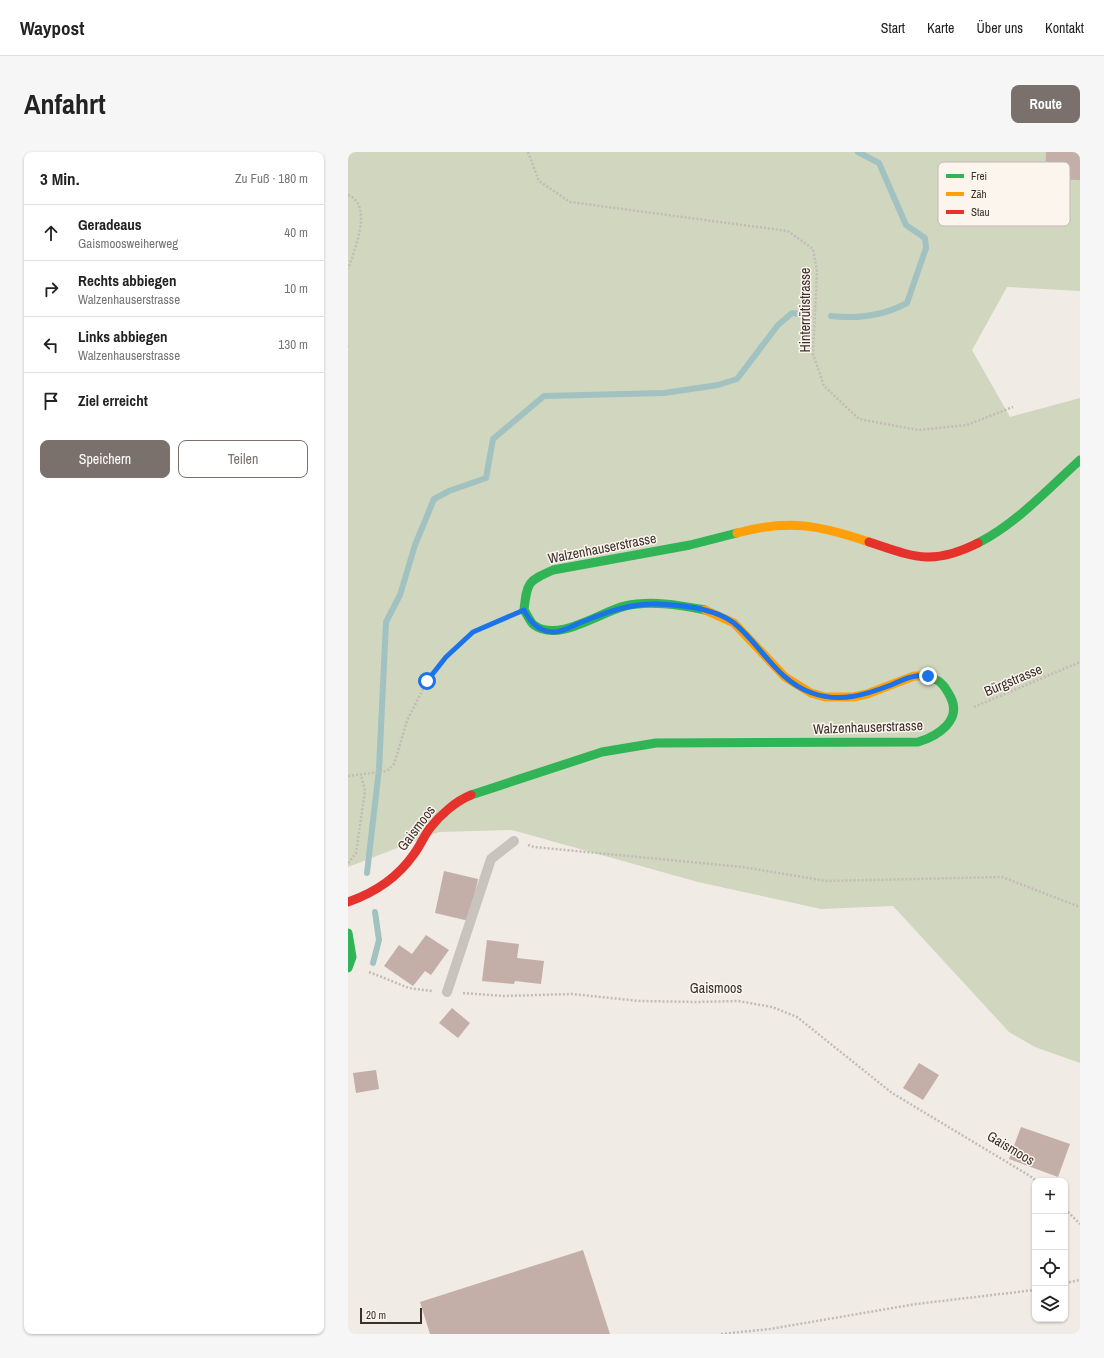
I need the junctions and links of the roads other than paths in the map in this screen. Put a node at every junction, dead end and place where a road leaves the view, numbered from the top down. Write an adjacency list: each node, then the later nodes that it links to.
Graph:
1 (1080, 460): 2 (street, Walzenhauserstrasse)
2 (512, 780): 4 (street, Gaismoos)
3 (514, 841): 7 (lane)
4 (349, 900)
5 (348, 933): 6 (street)
6 (348, 968)
7 (447, 992)

